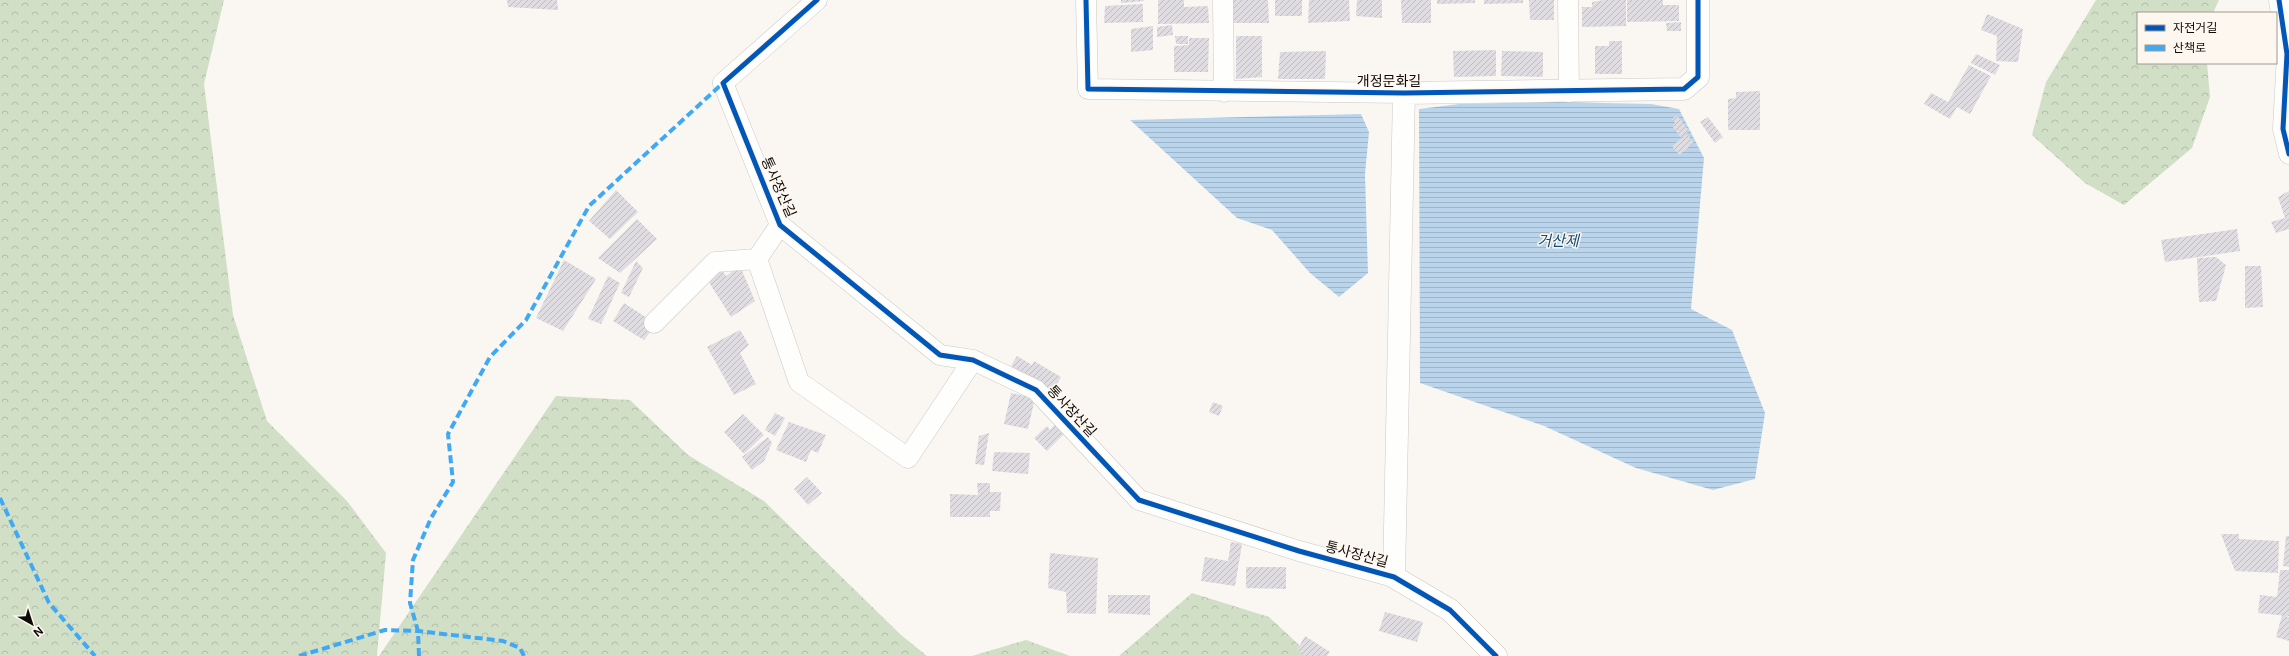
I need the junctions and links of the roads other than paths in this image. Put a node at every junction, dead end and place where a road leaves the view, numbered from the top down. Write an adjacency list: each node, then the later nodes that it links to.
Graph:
1 (817, 0): 11 (street, 통사장산길)
2 (1086, 0): 7 (street, 개정문화길)
3 (1223, 0): 7 (street)
4 (1568, 0): 8 (street)
5 (1698, 0): 8 (street, 개정문화길)
6 (2279, 0): 10 (street)
7 (1224, 92): 9 (street, 개정문화길)
8 (1569, 92): 9 (street, 개정문화길)
9 (1404, 93): 15 (street)
10 (2289, 154)
11 (780, 225): 12 (street); 14 (street, 통사장산길)
12 (757, 259): 13 (street); 14 (street)
13 (654, 323)
14 (973, 360): 15 (street, 통사장산길)
15 (1394, 576): 16 (street, 통사장산길)
16 (1496, 656)

